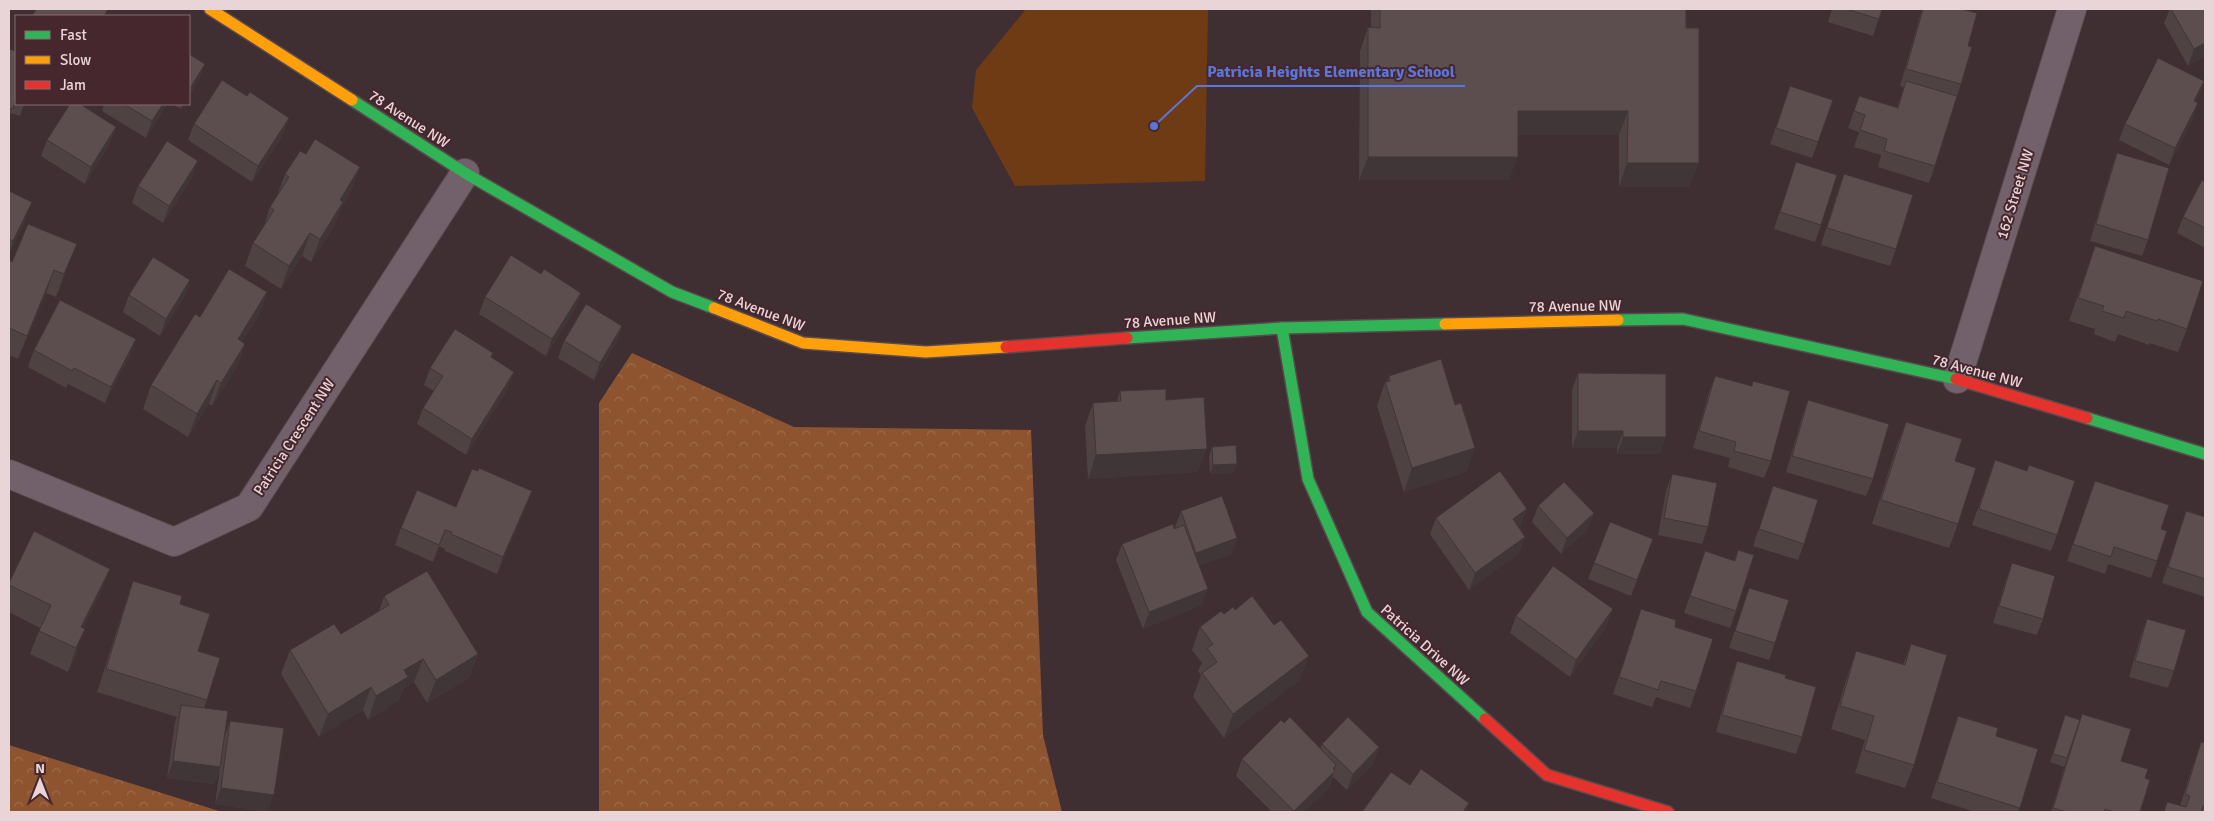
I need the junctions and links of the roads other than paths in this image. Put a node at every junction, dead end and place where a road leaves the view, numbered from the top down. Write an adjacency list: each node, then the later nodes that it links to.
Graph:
1 (210, 9): 3 (street, 78 Avenue NW)
2 (2072, 9): 5 (street, 162 Street NW)
3 (465, 173): 4 (street, 78 Avenue NW); 7 (street, Patricia Crescent NW)
4 (1282, 328): 5 (street, 78 Avenue NW); 8 (street, Patricia Drive NW)
5 (1957, 379): 6 (street, 78 Avenue NW)
6 (2205, 454)
7 (9, 474)
8 (1668, 812)

